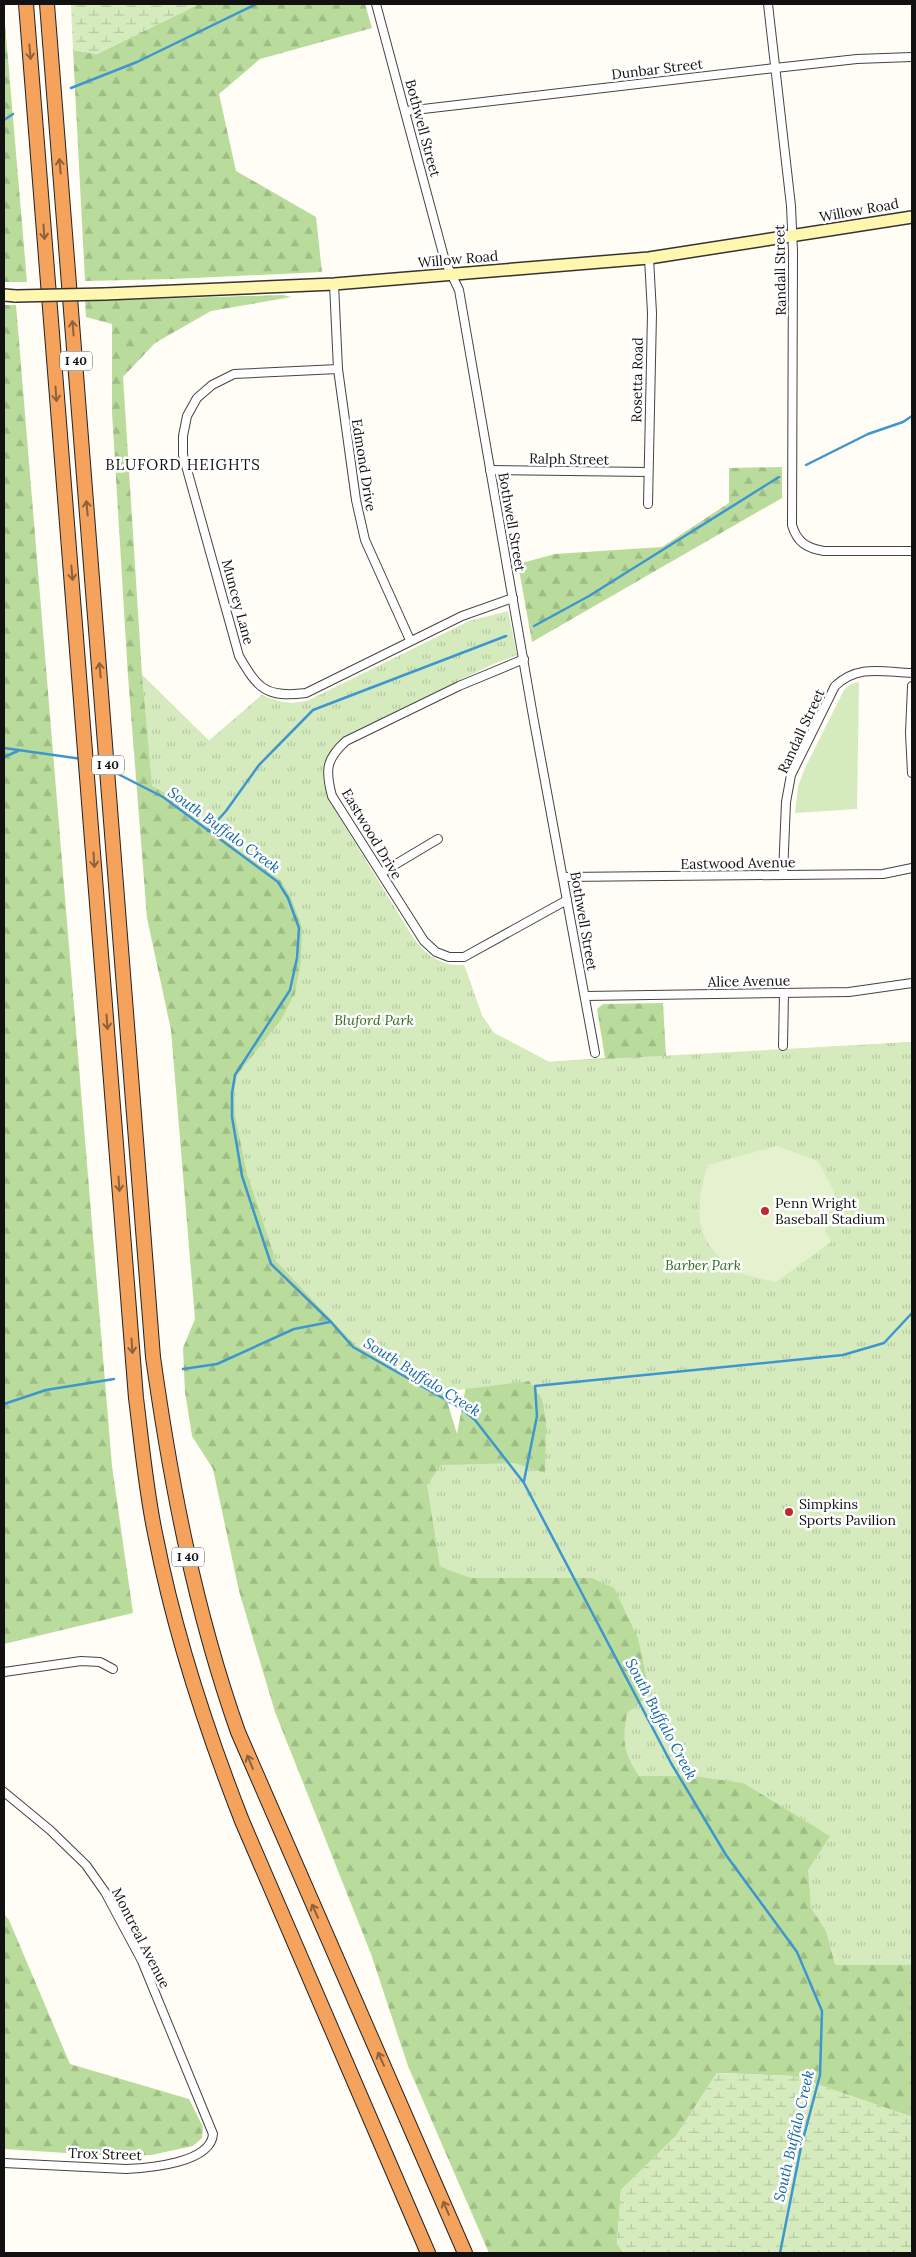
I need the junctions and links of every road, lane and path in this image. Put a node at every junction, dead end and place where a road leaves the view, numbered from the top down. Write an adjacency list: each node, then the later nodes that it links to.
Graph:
1 (26, 4): 41 (highway, I 40, one-way to 41)
2 (47, 4): 42 (highway, I 40, one-way to 2)
3 (376, 4): 7 (street, Bothwell Street)
4 (768, 4): 6 (street, Randall Street)
5 (912, 57): 6 (street, Dunbar Street)
6 (775, 68): 7 (street, Dunbar Street); 9 (street, Randall Street)
7 (406, 111): 11 (street, Bothwell Street)
8 (912, 217): 9 (street, Willow Road)
9 (793, 236): 10 (street, Willow Road); 18 (street, Randall Street)
10 (649, 258): 11 (street, Willow Road); 16 (street, Rosetta Road)
11 (451, 274): 12 (street, Willow Road); 15 (street, Bothwell Street)
12 (334, 284): 13 (street, Willow Road, bridge); 14 (street, Edmond Drive)
13 (10, 296)
14 (338, 369): 20 (street, Edmond Drive); 20 (street, Muncey Lane)
15 (490, 470): 16 (street, Ralph Street); 19 (street, Bothwell Street)
16 (648, 472): 17 (street, Rosetta Road)
17 (648, 504)
18 (912, 552)
19 (513, 598): 20 (street, Muncey Lane); 21 (street, Bothwell Street)
20 (410, 640)
21 (524, 658): 27 (street, Eastwood Drive); 29 (street, Bothwell Street)
22 (912, 673): 28 (street, Randall Street)
23 (912, 686): 24 (street)
24 (912, 773)
25 (438, 839): 27 (street)
26 (912, 868): 28 (street, Eastwood Avenue)
27 (381, 873): 30 (street, Eastwood Drive)
28 (783, 875): 29 (street, Eastwood Avenue)
29 (563, 878): 30 (street, Bothwell Street)
30 (567, 900): 33 (street, Bothwell Street)
31 (912, 983): 32 (street, Alice Avenue)
32 (784, 993): 33 (street, Alice Avenue); 34 (street)
33 (585, 996): 35 (street, Bothwell Street)
34 (783, 1046)
35 (595, 1053)
36 (113, 1669): 37 (street)
37 (4, 1672)
38 (4, 1792): 39 (street, Montreal Avenue)
39 (211, 2126): 40 (street, Trox Street)
40 (4, 2163)
41 (428, 2253)
42 (465, 2253)

